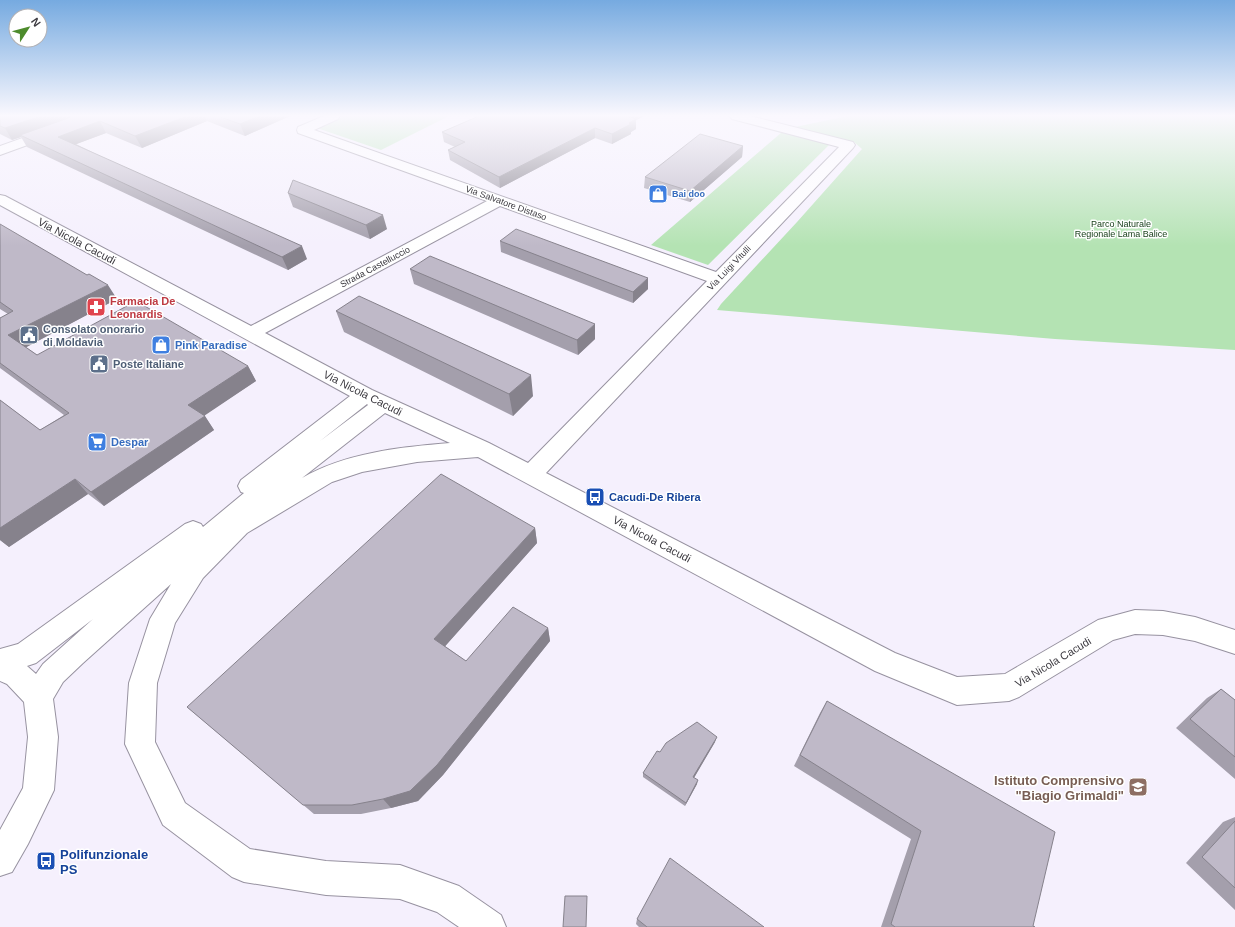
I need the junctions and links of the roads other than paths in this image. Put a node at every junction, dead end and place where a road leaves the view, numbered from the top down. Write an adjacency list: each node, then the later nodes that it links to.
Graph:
1 (385, 159): 4 (street, Via Salvatore Distaso)
2 (834, 159): 5 (street, Via Luigi Vitulli)
3 (0, 199): 6 (street, Via Nicola Cacudi)
4 (500, 200): 5 (street, Via Salvatore Distaso); 6 (street, Strada Castelluccio)
5 (719, 279): 9 (street, Via Luigi Vitulli)
6 (250, 334): 7 (street, Via Nicola Cacudi)
7 (374, 400): 8 (street, Via Nicola Cacudi); 11 (street); 13 (street)
8 (481, 449): 9 (street, Via Nicola Cacudi); 15 (street)
9 (530, 475): 10 (street, Via Nicola Cacudi)
10 (1235, 642)
11 (0, 662)
12 (0, 668): 13 (street)
13 (38, 696): 14 (street)
14 (0, 860)
15 (489, 927)

